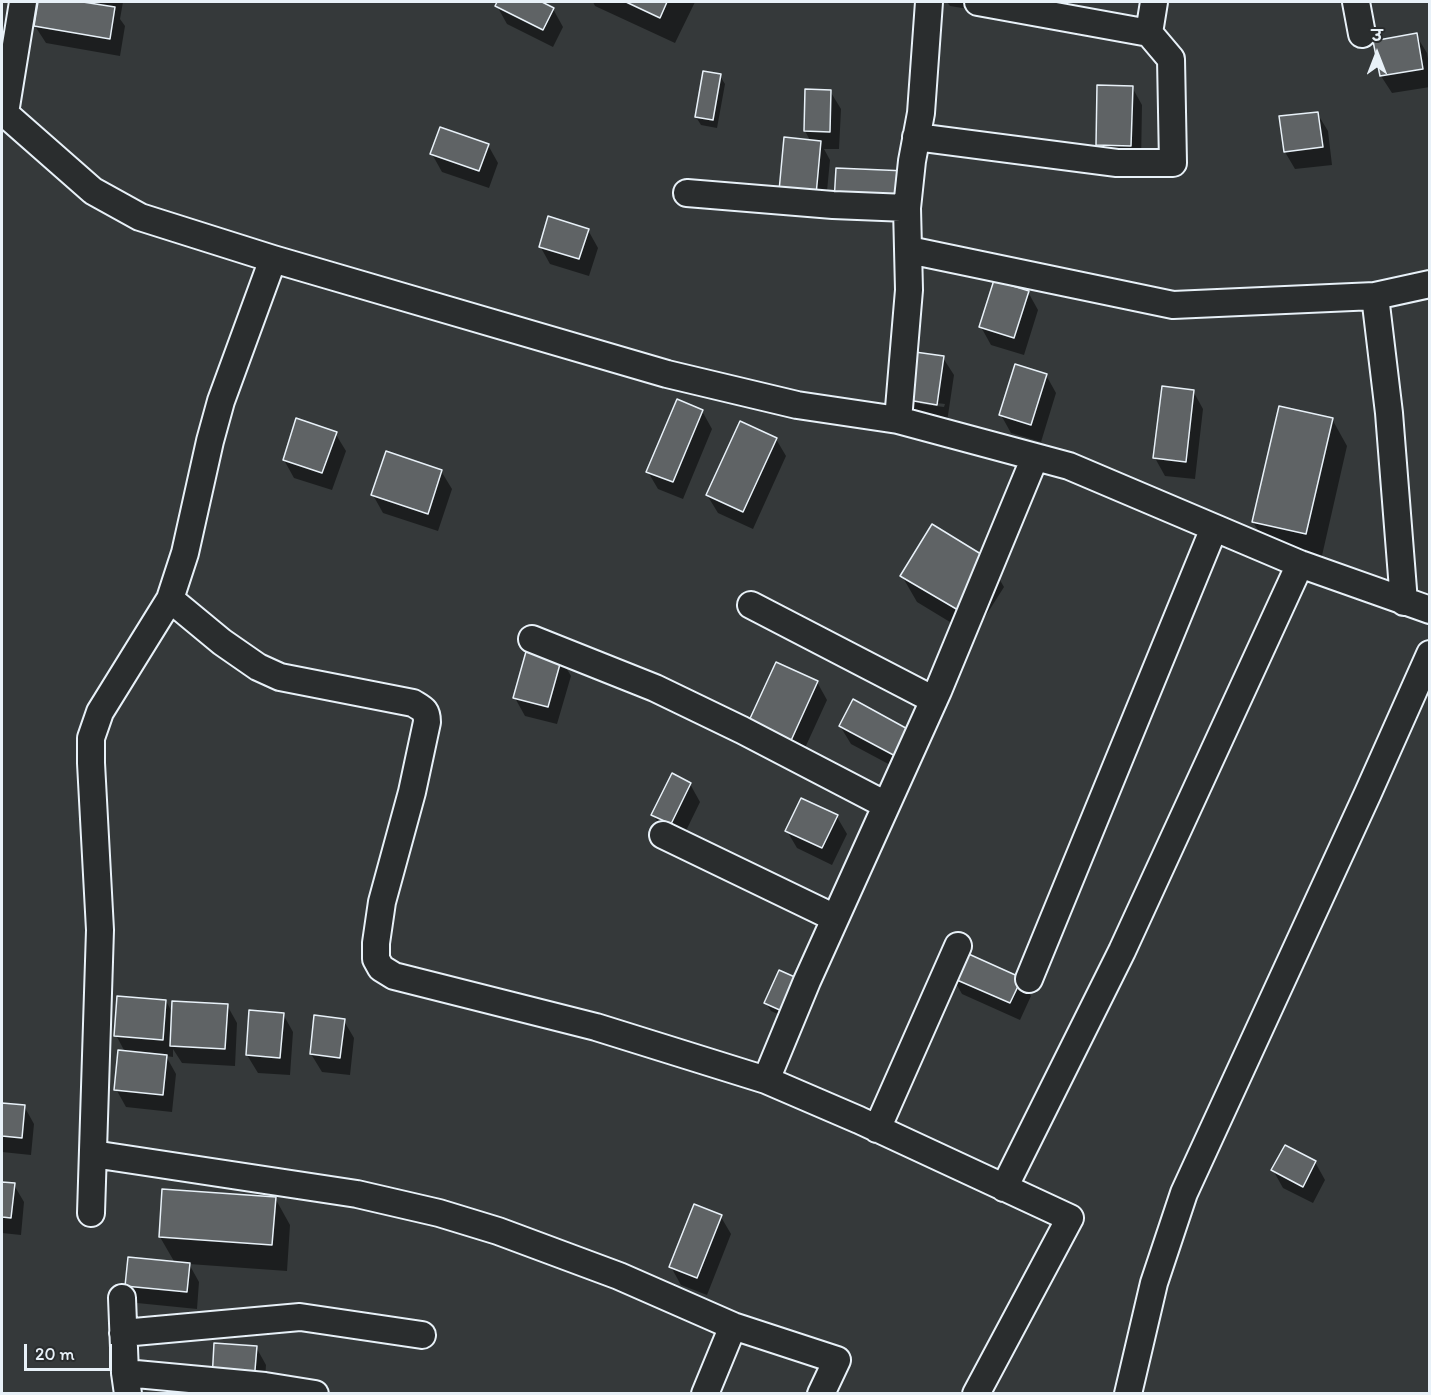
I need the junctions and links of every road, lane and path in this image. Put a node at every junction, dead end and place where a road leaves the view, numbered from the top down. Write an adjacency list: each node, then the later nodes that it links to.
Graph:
1 (23, 2): 8 (street)
2 (930, 2): 9 (street)
3 (978, 2): 6 (street)
4 (1154, 2): 6 (street)
5 (1356, 2): 7 (street)
6 (1149, 33): 9 (street)
7 (1362, 34)
8 (3, 112): 13 (street)
9 (916, 137): 11 (street)
10 (687, 193): 11 (street)
11 (907, 208): 12 (street)
12 (909, 250): 15 (street); 16 (street)
13 (273, 259): 16 (street); 20 (street)
14 (1430, 284): 15 (street)
15 (1375, 296): 21 (street)
16 (898, 420): 17 (street)
17 (1035, 457): 18 (street); 26 (street)
18 (1214, 528): 19 (street); 31 (street)
19 (1300, 564): 21 (street); 35 (street)
20 (170, 599): 32 (street); 34 (street)
21 (1404, 602): 23 (street)
22 (750, 606): 26 (street)
23 (1430, 610)
24 (532, 639): 27 (street)
25 (1430, 654): 46 (street)
26 (934, 700): 27 (street)
27 (886, 805): 29 (street)
28 (663, 835): 29 (street)
29 (835, 918): 32 (street)
30 (958, 946): 33 (street)
31 (1029, 978)
32 (766, 1080): 33 (street)
33 (877, 1129): 35 (street)
34 (93, 1154): 36 (street); 38 (street)
35 (1004, 1188): 45 (street)
36 (91, 1213)
37 (122, 1298): 39 (street)
38 (733, 1326): 43 (street); 44 (street)
39 (123, 1333): 40 (street); 41 (street)
40 (422, 1335)
41 (126, 1383): 42 (street)
42 (315, 1394)
43 (705, 1394)
44 (821, 1394)
45 (976, 1394)
46 (1128, 1394)

